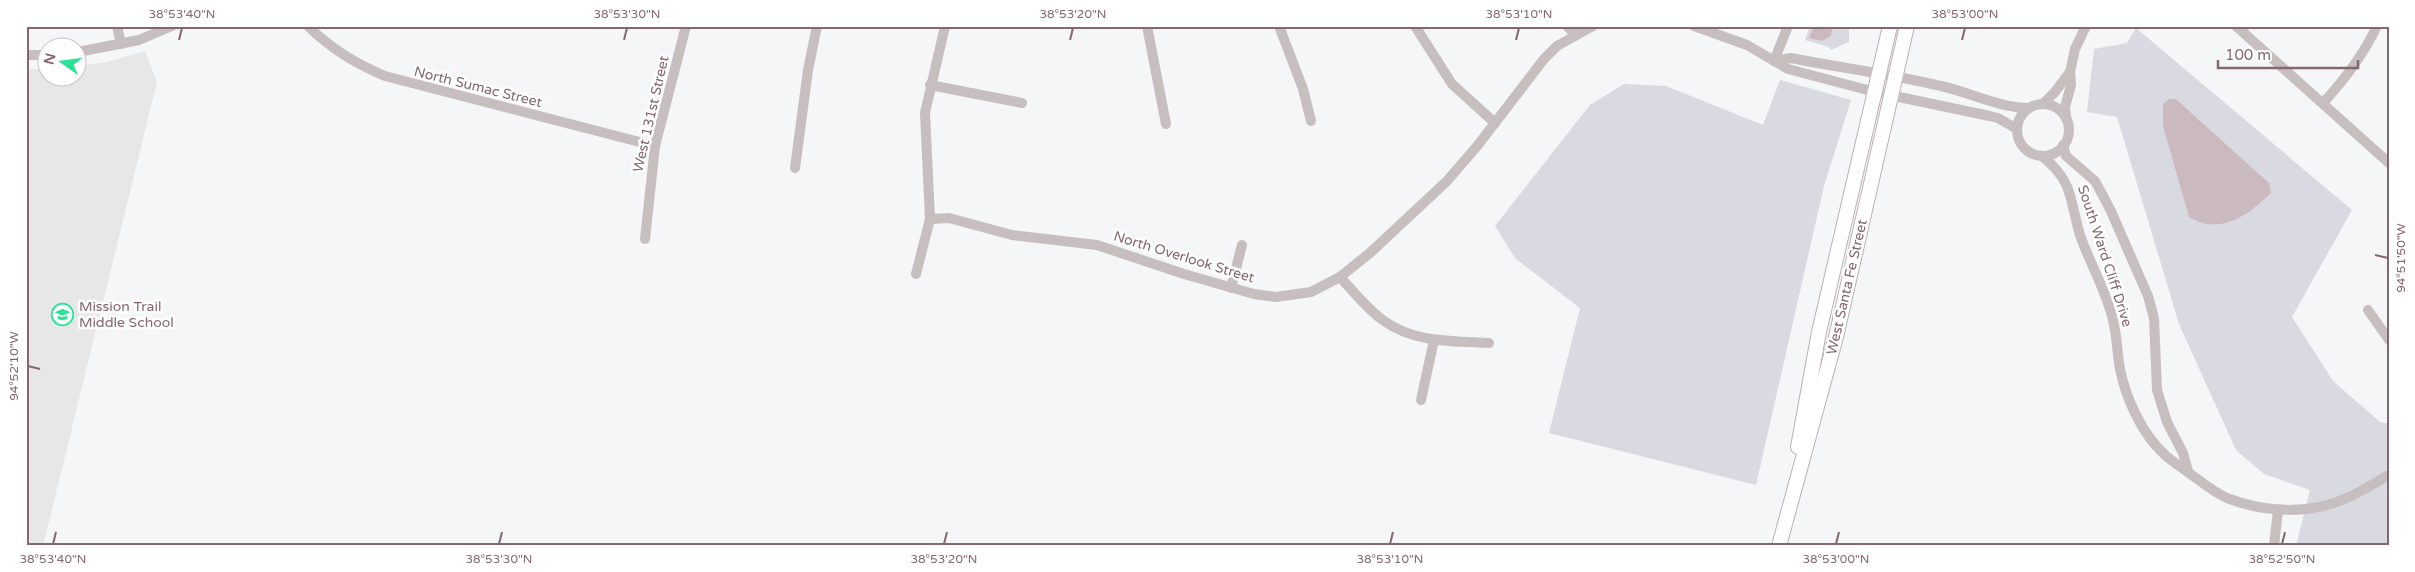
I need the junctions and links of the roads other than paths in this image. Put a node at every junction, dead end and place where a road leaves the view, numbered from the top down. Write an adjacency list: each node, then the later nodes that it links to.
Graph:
1 (117, 26): 20 (street)
2 (172, 26): 20 (street)
3 (308, 26): 39 (street, North Sumac Street)
4 (686, 26): 39 (street, West 131st Street)
5 (817, 26): 42 (street)
6 (945, 26): 26 (street)
7 (1147, 26): 36 (street)
8 (1278, 26): 34 (street)
9 (1415, 26): 35 (street)
10 (1567, 26): 19 (street)
11 (1592, 26): 19 (street, North Overlook Street)
12 (1694, 26): 22 (street)
13 (1788, 26): 22 (street)
14 (1890, 26): 24 (street, West Santa Fe Street)
15 (1907, 26): 25 (street, West Santa Fe Street)
16 (2086, 26): 23 (street)
17 (2236, 26): 29 (street)
18 (2377, 26): 29 (street)
19 (1575, 34): 35 (street, North Overlook Street)
20 (121, 44): 21 (street)
21 (88, 50)
22 (1774, 61): 24 (street); 27 (street)
23 (2070, 72): 31 (street); 33 (street)
24 (1880, 74): 25 (street); 27 (street, West Santa Fe Street)
25 (1896, 76): 28 (street, West Santa Fe Street); 32 (street)
26 (930, 85): 30 (street); 43 (street)
27 (1875, 92): 28 (street); 57 (street, West Santa Fe Street)
28 (1892, 95): 37 (street); 57 (street, West Santa Fe Street)
29 (2323, 103): 41 (street)
30 (1022, 104)
31 (2042, 104): 32 (street); 33 (street)
32 (2029, 108): 37 (street)
33 (2066, 118): 38 (street)
34 (1311, 121)
35 (1495, 123): 47 (street, North Overlook Street)
36 (1166, 124)
37 (2017, 129): 40 (street, South Ward Cliff Drive)
38 (2063, 145): 40 (street); 54 (street, South Ward Cliff Drive)
39 (655, 146): 44 (street, West 131st Street)
40 (2042, 156): 54 (street, South Ward Cliff Drive)
41 (2389, 163)
42 (795, 168)
43 (930, 219): 46 (street); 48 (street, North Overlook Street)
44 (645, 239)
45 (1242, 245): 48 (street)
46 (916, 274)
47 (1340, 277): 48 (street, North Overlook Street); 50 (street)
48 (1231, 288)
49 (2368, 310): 51 (street)
50 (1434, 340): 52 (street); 53 (street)
51 (2389, 340)
52 (1489, 343)
53 (1421, 400)
54 (2188, 471): 56 (street, South Ward Cliff Drive)
55 (2389, 475): 56 (street, South Ward Cliff Drive)
56 (2278, 510): 58 (street)
57 (1780, 546)
58 (2274, 546)

